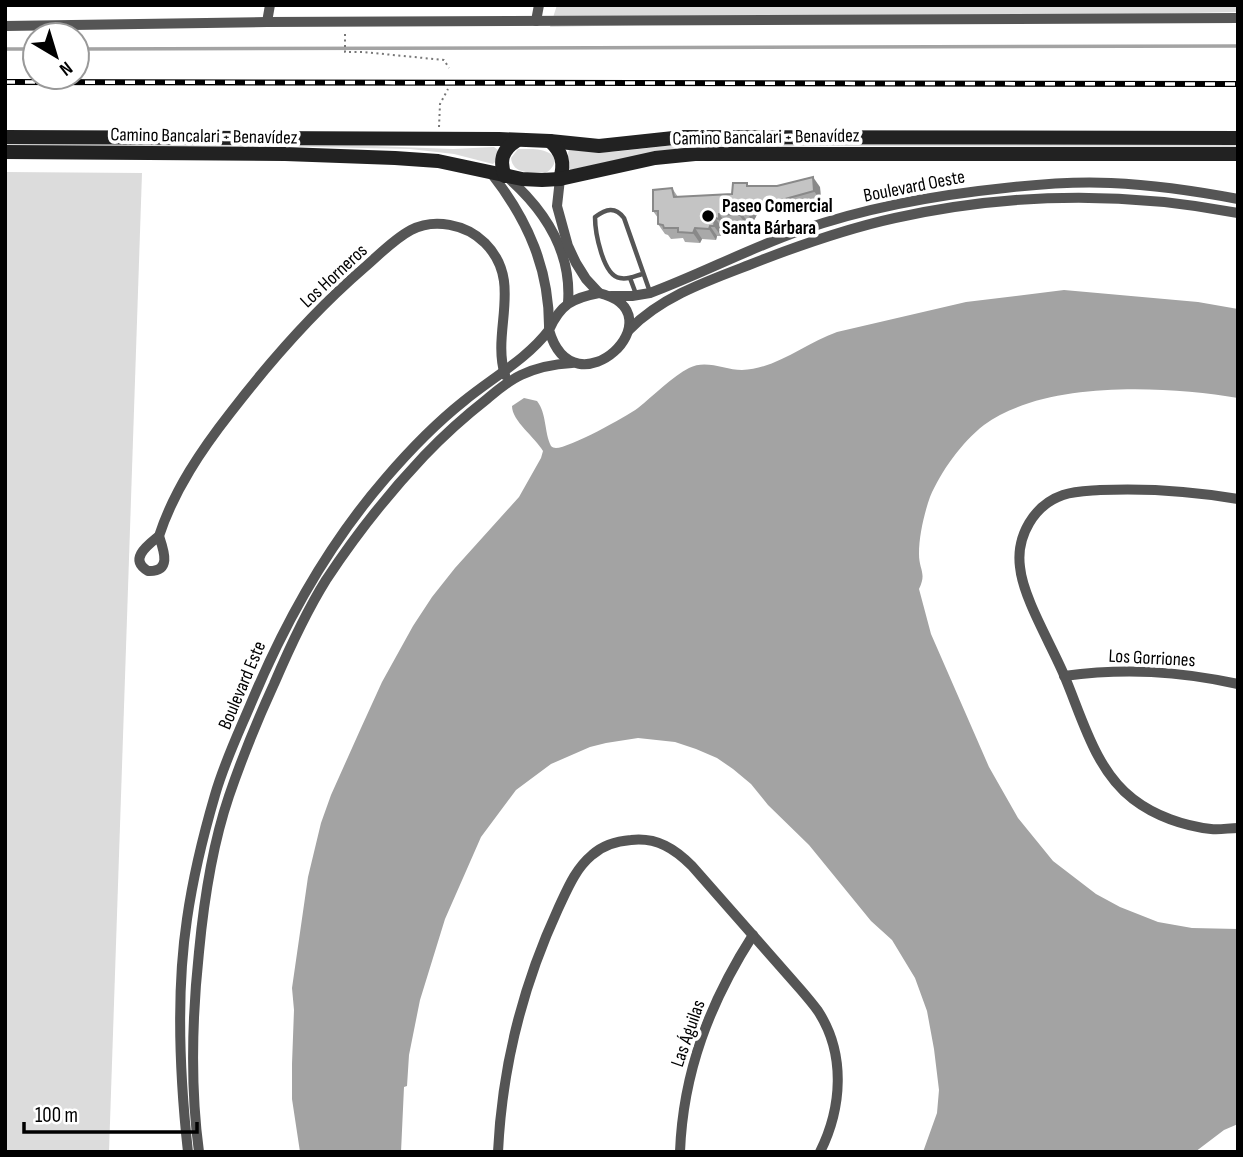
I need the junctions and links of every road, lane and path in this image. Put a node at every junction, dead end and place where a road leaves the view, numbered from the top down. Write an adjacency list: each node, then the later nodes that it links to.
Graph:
1 (270, 5): 5 (street)
2 (539, 5): 4 (street)
3 (1238, 18): 4 (street)
4 (536, 21): 5 (street)
5 (267, 22): 6 (street)
6 (5, 26)
7 (345, 44): 8 (path)
8 (449, 68)
9 (448, 89): 10 (path)
10 (439, 128)
11 (5, 137): 13 (main road, Camino Bancalari - Benavídez)
12 (1238, 138): 14 (main road, Camino Bancalari - Benavídez)
13 (516, 141): 14 (main road, Camino Bancalari - Benavídez); 17 (main road)
14 (550, 141): 18 (main road)
15 (5, 152): 17 (main road, Camino Bancalari - Benavídez)
16 (1238, 154): 18 (main road, Camino Bancalari - Benavídez)
17 (498, 174): 18 (main road, Camino Bancalari - Benavídez); 33 (street); 35 (street)
18 (560, 179): 29 (street)
19 (999, 188): 20 (street, Boulevard Oeste); 22 (street); 25 (street, Boulevard Oeste)
20 (1193, 191): 21 (street, Boulevard Oeste); 23 (street)
21 (1238, 199)
22 (1000, 201): 23 (street, Boulevard Oeste); 26 (street, Boulevard Oeste)
23 (1192, 206): 24 (street, Boulevard Oeste)
24 (1238, 213)
25 (827, 222): 26 (street); 30 (street, Boulevard Oeste)
26 (830, 236): 34 (street, Boulevard Oeste)
27 (642, 274): 28 (lane); 28 (lane); 30 (lane)
28 (630, 278): 32 (lane)
29 (599, 293): 31 (street); 33 (street)
30 (650, 293): 32 (street, Boulevard Oeste); 34 (street)
31 (611, 296): 32 (street, Boulevard Oeste); 36 (street)
32 (636, 296)
33 (568, 303): 35 (street)
34 (653, 309): 36 (street, Boulevard Oeste)
35 (549, 330): 37 (street); 38 (street, Boulevard Este)
36 (629, 330): 37 (street)
37 (572, 363): 39 (street, Boulevard Este)
38 (503, 370): 39 (street, Los Horneros); 41 (street, Boulevard Este); 43 (street, Los Horneros)
39 (507, 383): 42 (street, Boulevard Este)
40 (1238, 499): 46 (street)
41 (368, 500): 42 (street); 44 (street, Boulevard Este)
42 (378, 508): 45 (street, Boulevard Este)
43 (159, 536)
44 (270, 658): 45 (street); 49 (street, Boulevard Este)
45 (283, 664): 50 (street, Boulevard Este)
46 (1064, 676): 47 (street, Los Gorriones); 48 (street)
47 (1238, 684)
48 (1238, 828)
49 (205, 832): 50 (street); 52 (street, Boulevard Este)
50 (218, 836): 53 (street, Boulevard Este)
51 (753, 935): 56 (street); 57 (street, Las Águilas); 58 (street)
52 (181, 1015): 53 (street); 54 (street, Boulevard Este)
53 (193, 1016): 55 (street, Boulevard Este)
54 (188, 1152)
55 (199, 1152)
56 (498, 1152)
57 (680, 1152)
58 (820, 1152)

